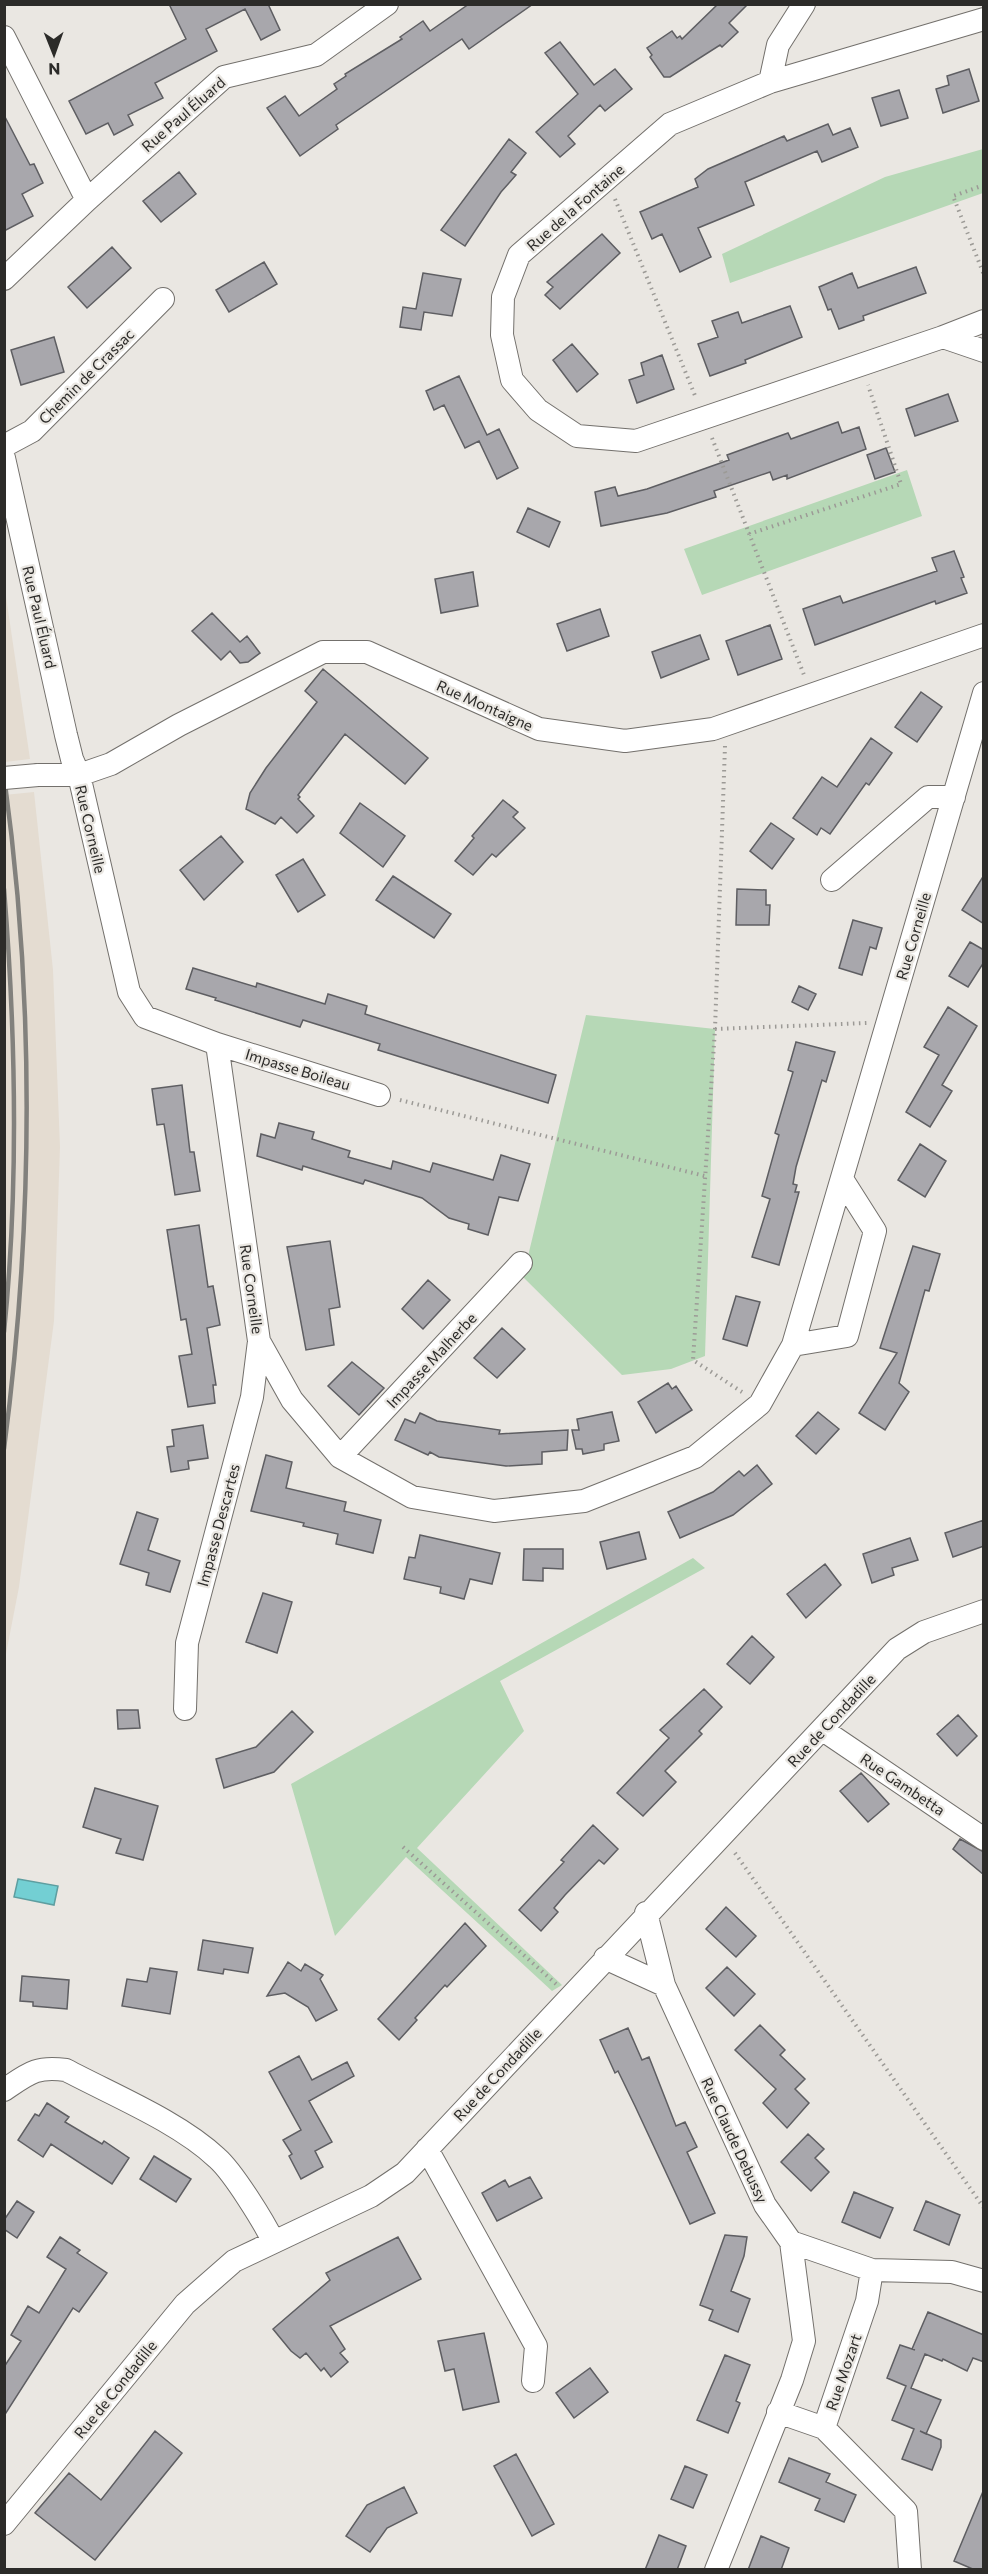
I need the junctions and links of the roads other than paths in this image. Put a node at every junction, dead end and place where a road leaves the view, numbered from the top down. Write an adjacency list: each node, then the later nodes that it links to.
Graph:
1 (387, 4): 6 (street, Rue Paul Éluard)
2 (804, 4): 5 (street)
3 (984, 19): 5 (street, Rue de la Fontaine)
4 (4, 37): 6 (street)
5 (770, 82): 10 (street, Rue de la Fontaine)
6 (87, 200): 7 (street, Rue Paul Éluard)
7 (4, 279)
8 (163, 299): 12 (street, Chemin de Crassac)
9 (984, 321): 10 (street, Rue de la Fontaine)
10 (943, 337): 11 (street)
11 (984, 351)
12 (4, 446)
13 (4, 458): 16 (street, Rue Paul Éluard)
14 (984, 635): 16 (street, Rue Montaigne)
15 (984, 693): 18 (street, Rue Corneille)
16 (79, 775): 17 (street, Rue Montaigne, bridge); 20 (street, Rue Corneille)
17 (4, 778)
18 (954, 797): 19 (street); 22 (street, Rue Corneille)
19 (832, 880)
20 (217, 1044): 21 (street, Impasse Boileau); 24 (street, Rue Corneille)
21 (379, 1095)
22 (842, 1179): 25 (street, Rue Corneille); 25 (street)
23 (521, 1263): 26 (street, Impasse Malherbe)
24 (260, 1341): 26 (street, Rue Corneille); 28 (street, Impasse Descartes)
25 (793, 1345): 26 (street, Rue Corneille)
26 (340, 1457)
27 (984, 1611): 29 (street, Rue de Condadille)
28 (185, 1709)
29 (823, 1730): 30 (street, Rue Gambetta); 31 (street, Rue de Condadille)
30 (984, 1839)
31 (646, 1913): 32 (street, Rue de Condadille); 33 (street, Rue Claude Debussy)
32 (605, 1958): 33 (street); 35 (street, Rue de Condadille)
33 (664, 1985): 37 (street, Rue Claude Debussy)
34 (4, 2090): 36 (street)
35 (428, 2149): 36 (street, Rue de Condadille); 40 (street)
36 (273, 2241): 43 (street, Rue de Condadille)
37 (791, 2242): 38 (street); 41 (street)
38 (872, 2270): 39 (street); 42 (street, Rue Mozart)
39 (984, 2281)
40 (533, 2381)
41 (778, 2412): 42 (street, Rue Mozart); 45 (street)
42 (824, 2428): 44 (street)
43 (4, 2524)
44 (909, 2565)
45 (716, 2570)

